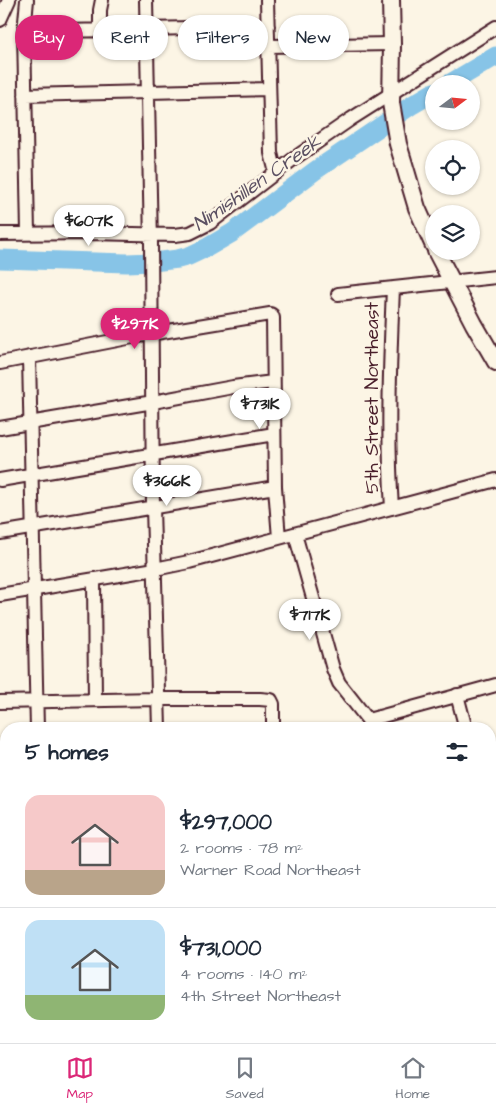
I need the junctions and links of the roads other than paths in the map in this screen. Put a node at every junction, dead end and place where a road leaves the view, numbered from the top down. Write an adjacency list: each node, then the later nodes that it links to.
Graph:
1 (9, 0): 11 (street)
2 (27, 0): 7 (street)
3 (102, 0): 8 (street)
4 (146, 0): 9 (street)
5 (267, 0): 10 (street)
6 (391, 0): 13 (main road)
7 (26, 15)
8 (100, 15)
9 (147, 15)
10 (268, 15)
11 (0, 20)
12 (496, 27): 20 (street)
13 (392, 44): 14 (street); 20 (main road)
14 (268, 46): 17 (street)
15 (24, 60): 19 (street)
16 (147, 60): 18 (street)
17 (269, 89): 18 (street); 21 (street)
18 (148, 92): 19 (street); 25 (street)
19 (25, 95): 24 (street)
20 (390, 98): 21 (street); 22 (main road)
21 (276, 173): 25 (street)
22 (425, 225)
23 (0, 234): 24 (street)
24 (28, 234): 25 (street)
25 (151, 239): 31 (street)
26 (441, 260): 28 (main road)
27 (496, 277): 28 (street)
28 (452, 282): 29 (street); 33 (main road)
29 (393, 288): 30 (street); 46 (street, 5th Street Northeast)
30 (338, 294)
31 (152, 334): 32 (street); 35 (street); 36 (street)
32 (29, 357): 34 (street); 37 (street)
33 (496, 362)
34 (0, 363)
35 (273, 382): 36 (street); 39 (street)
36 (153, 402): 37 (street); 40 (street)
37 (30, 423): 38 (street); 41 (street)
38 (0, 428)
39 (274, 434): 40 (street); 44 (street)
40 (153, 454): 41 (street); 45 (street)
41 (31, 475): 42 (street); 47 (street)
42 (0, 480)
43 (496, 480): 46 (street)
44 (275, 487): 45 (street); 50 (street)
45 (154, 507): 47 (street); 51 (street)
46 (392, 508): 49 (street)
47 (33, 527): 48 (street); 53 (street)
48 (0, 533)
49 (295, 534): 50 (street); 64 (street)
50 (279, 538): 51 (street)
51 (155, 568): 52 (street); 57 (street)
52 (94, 579): 53 (street); 58 (street)
53 (34, 589): 54 (street); 60 (street)
54 (0, 595)
55 (496, 685): 56 (street)
56 (457, 695): 65 (street); 66 (street)
57 (158, 699): 58 (street); 62 (street); 63 (street)
58 (95, 700): 60 (street)
59 (0, 702): 60 (street)
60 (36, 702): 61 (street)
61 (37, 722)
62 (159, 722)
63 (273, 722)
64 (368, 722)
65 (376, 722)
66 (464, 722)

